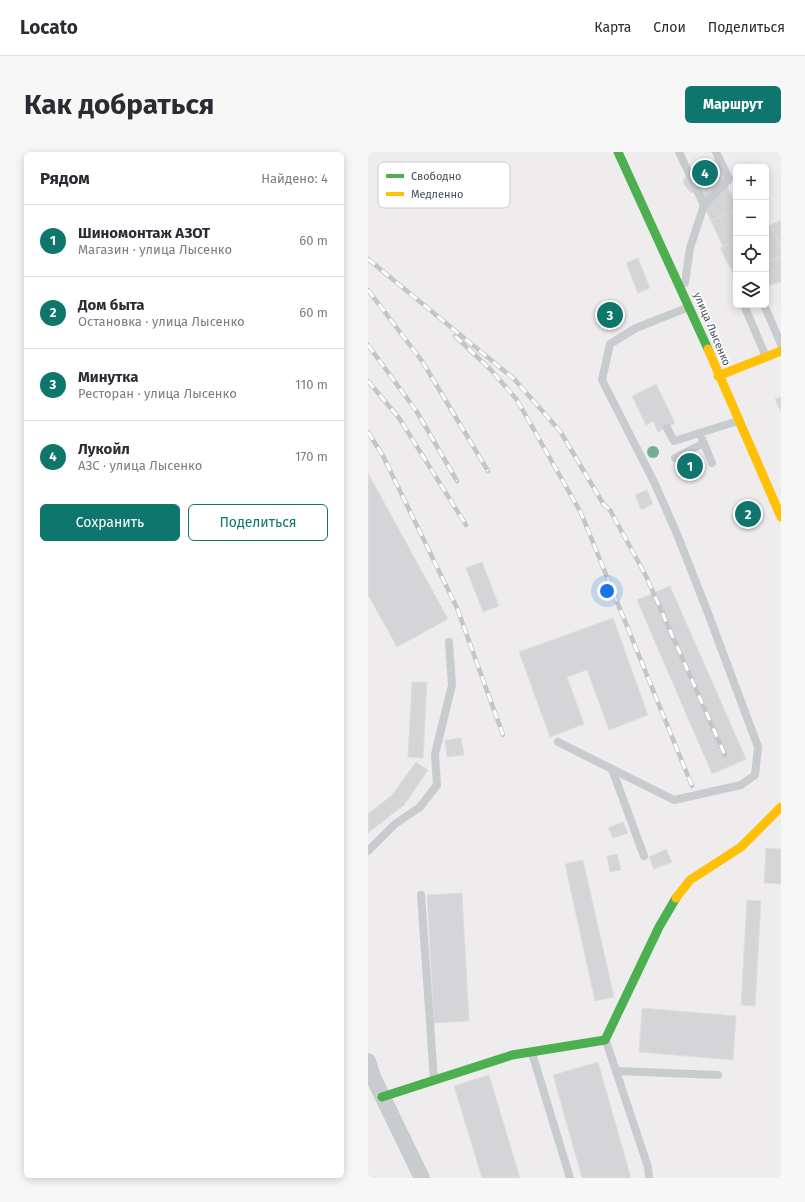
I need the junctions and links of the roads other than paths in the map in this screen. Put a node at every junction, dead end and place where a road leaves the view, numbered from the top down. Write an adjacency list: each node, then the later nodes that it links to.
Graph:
1 (679, 152): 4 (lane)
2 (716, 152): 4 (lane)
3 (622, 155): 5 (street, улица Лысенко)
4 (704, 205): 5 (lane)
5 (684, 294): 6 (street, улица Лысенко)
6 (690, 307): 12 (street, улица Лысенко); 22 (lane)
7 (745, 308): 11 (lane)
8 (765, 308): 9 (lane)
9 (781, 344)
10 (781, 352): 11 (street)
11 (766, 357): 12 (street)
12 (718, 376): 13 (street, улица Лысенко)
13 (738, 421): 15 (lane); 19 (street, улица Лысенко)
14 (667, 428): 15 (lane)
15 (699, 433): 16 (lane)
16 (704, 443): 17 (lane); 18 (lane)
17 (674, 458)
18 (712, 463)
19 (781, 517)
20 (449, 642): 24 (lane)
21 (558, 742): 22 (lane)
22 (612, 769): 25 (lane)
23 (781, 807): 27 (street)
24 (368, 851)
25 (644, 856)
26 (421, 895): 32 (lane)
27 (605, 1040): 28 (street); 30 (lane)
28 (531, 1052): 32 (street); 35 (lane)
29 (368, 1061): 33 (street)
30 (616, 1071): 31 (lane); 36 (lane)
31 (718, 1075)
32 (434, 1080): 33 (street)
33 (382, 1097): 34 (street)
34 (422, 1178)
35 (570, 1178)
36 (649, 1178)

